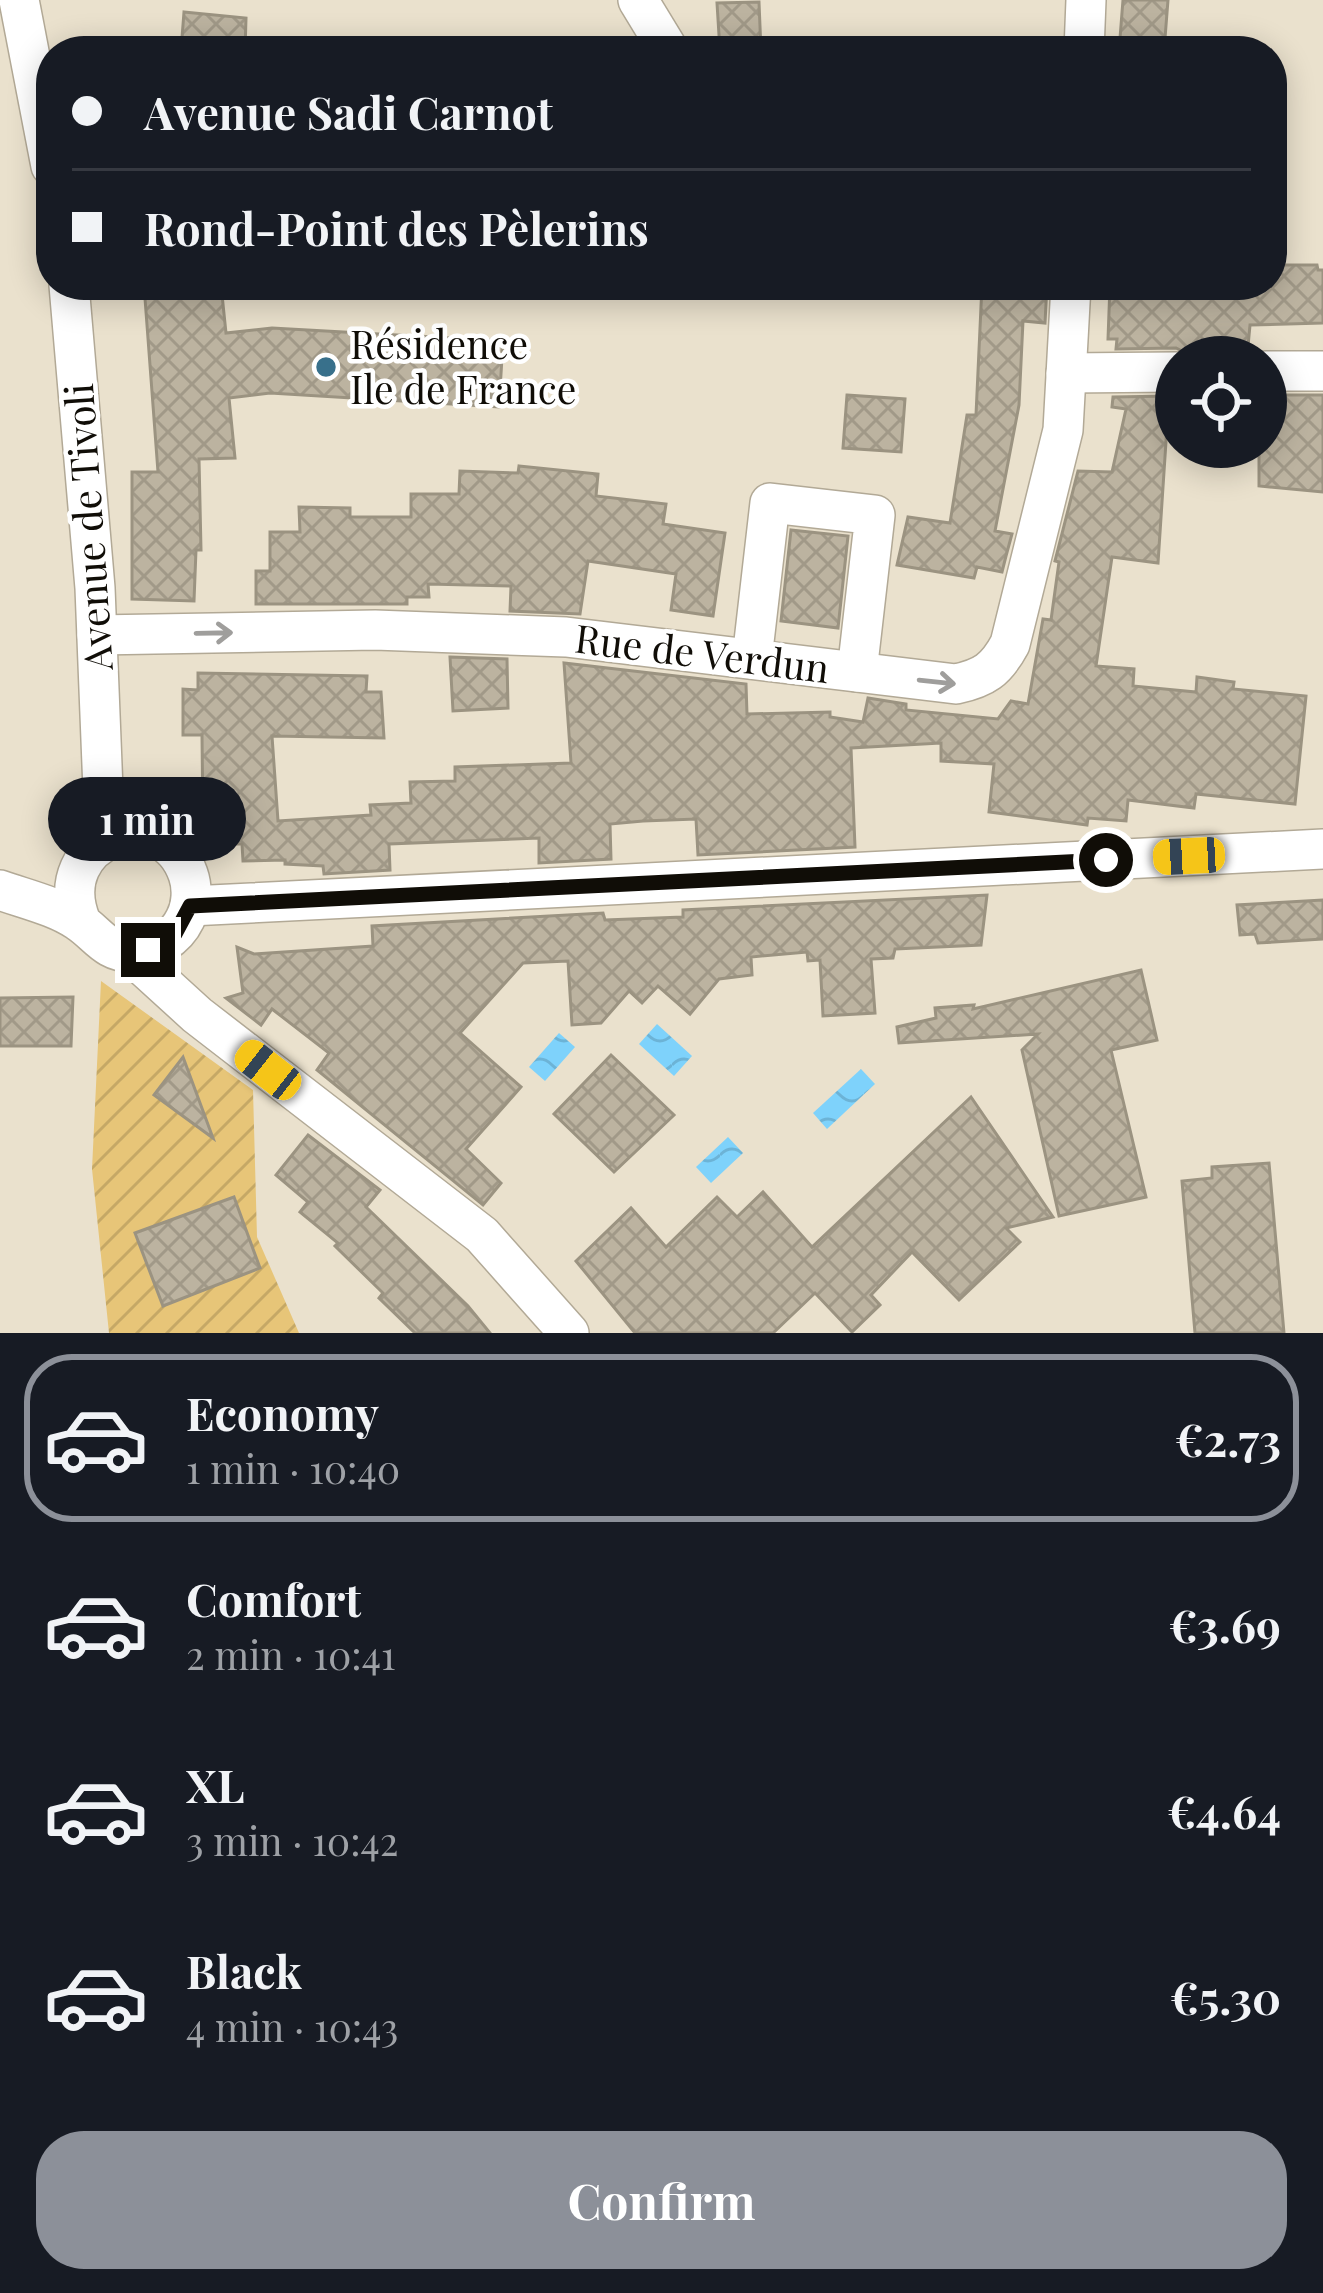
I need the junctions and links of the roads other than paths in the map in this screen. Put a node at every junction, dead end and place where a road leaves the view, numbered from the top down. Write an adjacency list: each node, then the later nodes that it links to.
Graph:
1 (20, 0): 6 (street)
2 (638, 0): 4 (street)
3 (1086, 0): 5 (street)
4 (660, 36)
5 (1085, 36)
6 (36, 86)
7 (70, 300): 13 (street, Avenue de Tivoli)
8 (1070, 300): 12 (street, Rue de Verdun)
9 (1287, 371): 10 (street)
10 (1323, 371)
11 (1155, 372): 12 (street)
12 (1066, 373): 15 (street, Rue de Verdun, one-way to 12)
13 (98, 634): 14 (street, Rue de Verdun, one-way to 14); 16 (street, Avenue de Tivoli)
14 (752, 659): 15 (street, Rue de Verdun); 15 (street)
15 (857, 672)
16 (118, 837): 18 (street); 21 (street)
17 (1323, 849): 21 (street)
18 (77, 872): 19 (street); 22 (street)
19 (0, 880)
20 (0, 890): 22 (street)
21 (182, 920): 23 (street); 24 (street)
22 (81, 922): 23 (street)
23 (129, 953): 24 (street)
24 (197, 1015): 25 (street)
25 (568, 1333)

